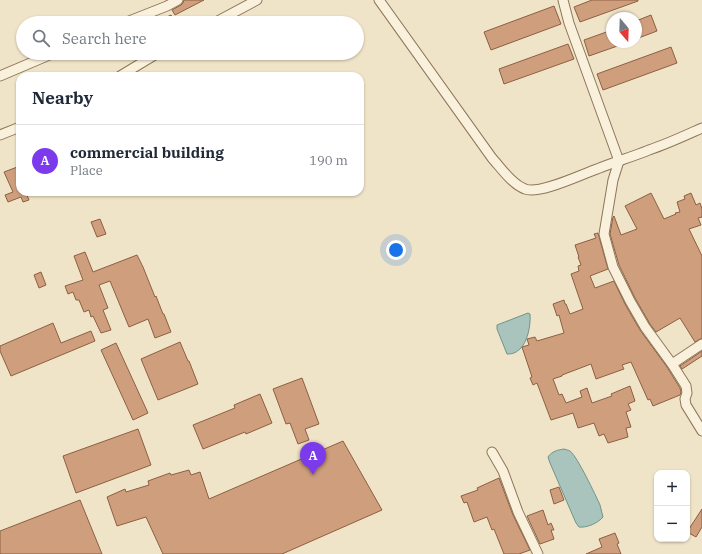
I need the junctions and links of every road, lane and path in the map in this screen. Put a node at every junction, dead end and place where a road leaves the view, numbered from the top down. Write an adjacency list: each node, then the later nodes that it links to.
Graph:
1 (178, 0): 5 (street)
2 (257, 0): 6 (street)
3 (378, 0): 14 (street)
4 (563, 0): 14 (street)
5 (142, 16)
6 (227, 16)
7 (38, 60): 10 (street)
8 (146, 60): 9 (street)
9 (127, 72)
10 (0, 76)
11 (702, 128): 14 (street)
12 (16, 129): 13 (street)
13 (0, 135)
14 (619, 161): 16 (street)
15 (702, 344): 16 (street)
16 (672, 364): 17 (street)
17 (702, 431)
18 (492, 452): 19 (street)
19 (538, 554)

